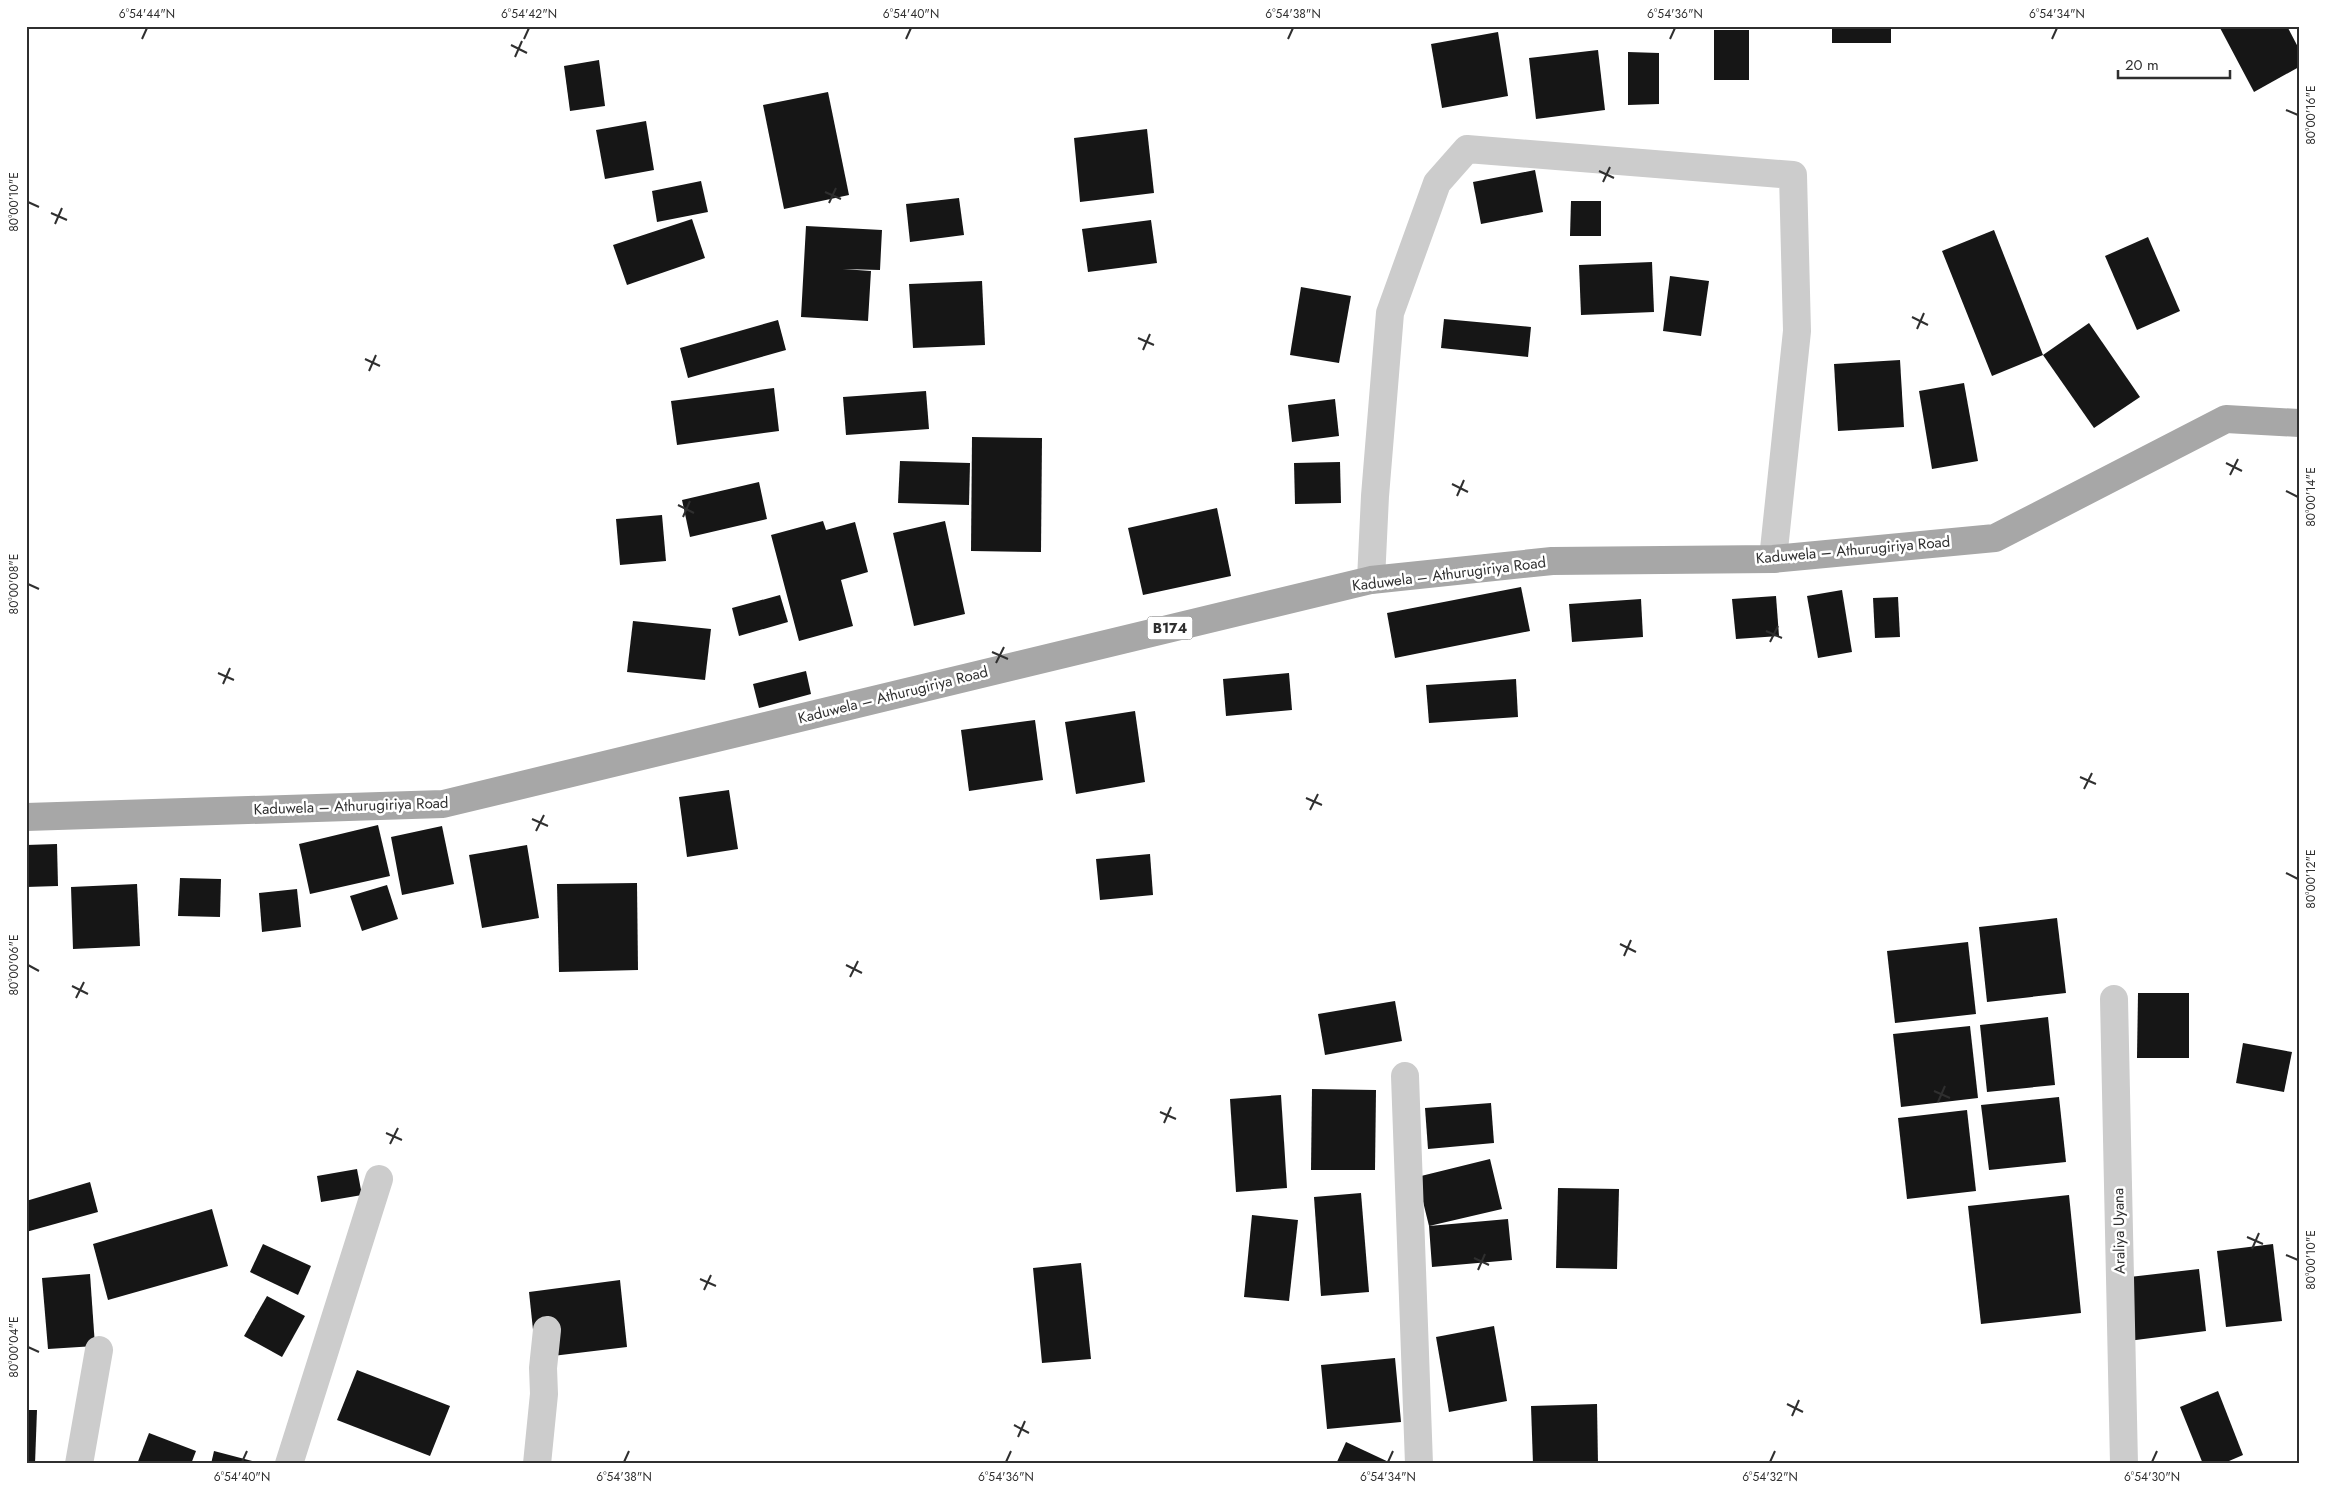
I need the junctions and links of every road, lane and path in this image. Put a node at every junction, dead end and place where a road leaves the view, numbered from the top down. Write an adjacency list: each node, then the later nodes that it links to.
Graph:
1 (2299, 423): 2 (main road, Kaduwela – Athurugiriya Road / B174)
2 (1773, 559): 3 (main road, Kaduwela – Athurugiriya Road / B174); 3 (street)
3 (1371, 580): 4 (main road, Kaduwela – Athurugiriya Road / B174)
4 (26, 817)
5 (2114, 999): 14 (street, Araliya Uyana)
6 (1405, 1076): 13 (street)
7 (379, 1179): 11 (street)
8 (547, 1330): 12 (street)
9 (99, 1350): 10 (street)
10 (79, 1464)
11 (289, 1464)
12 (537, 1464)
13 (1419, 1464)
14 (2124, 1464)

